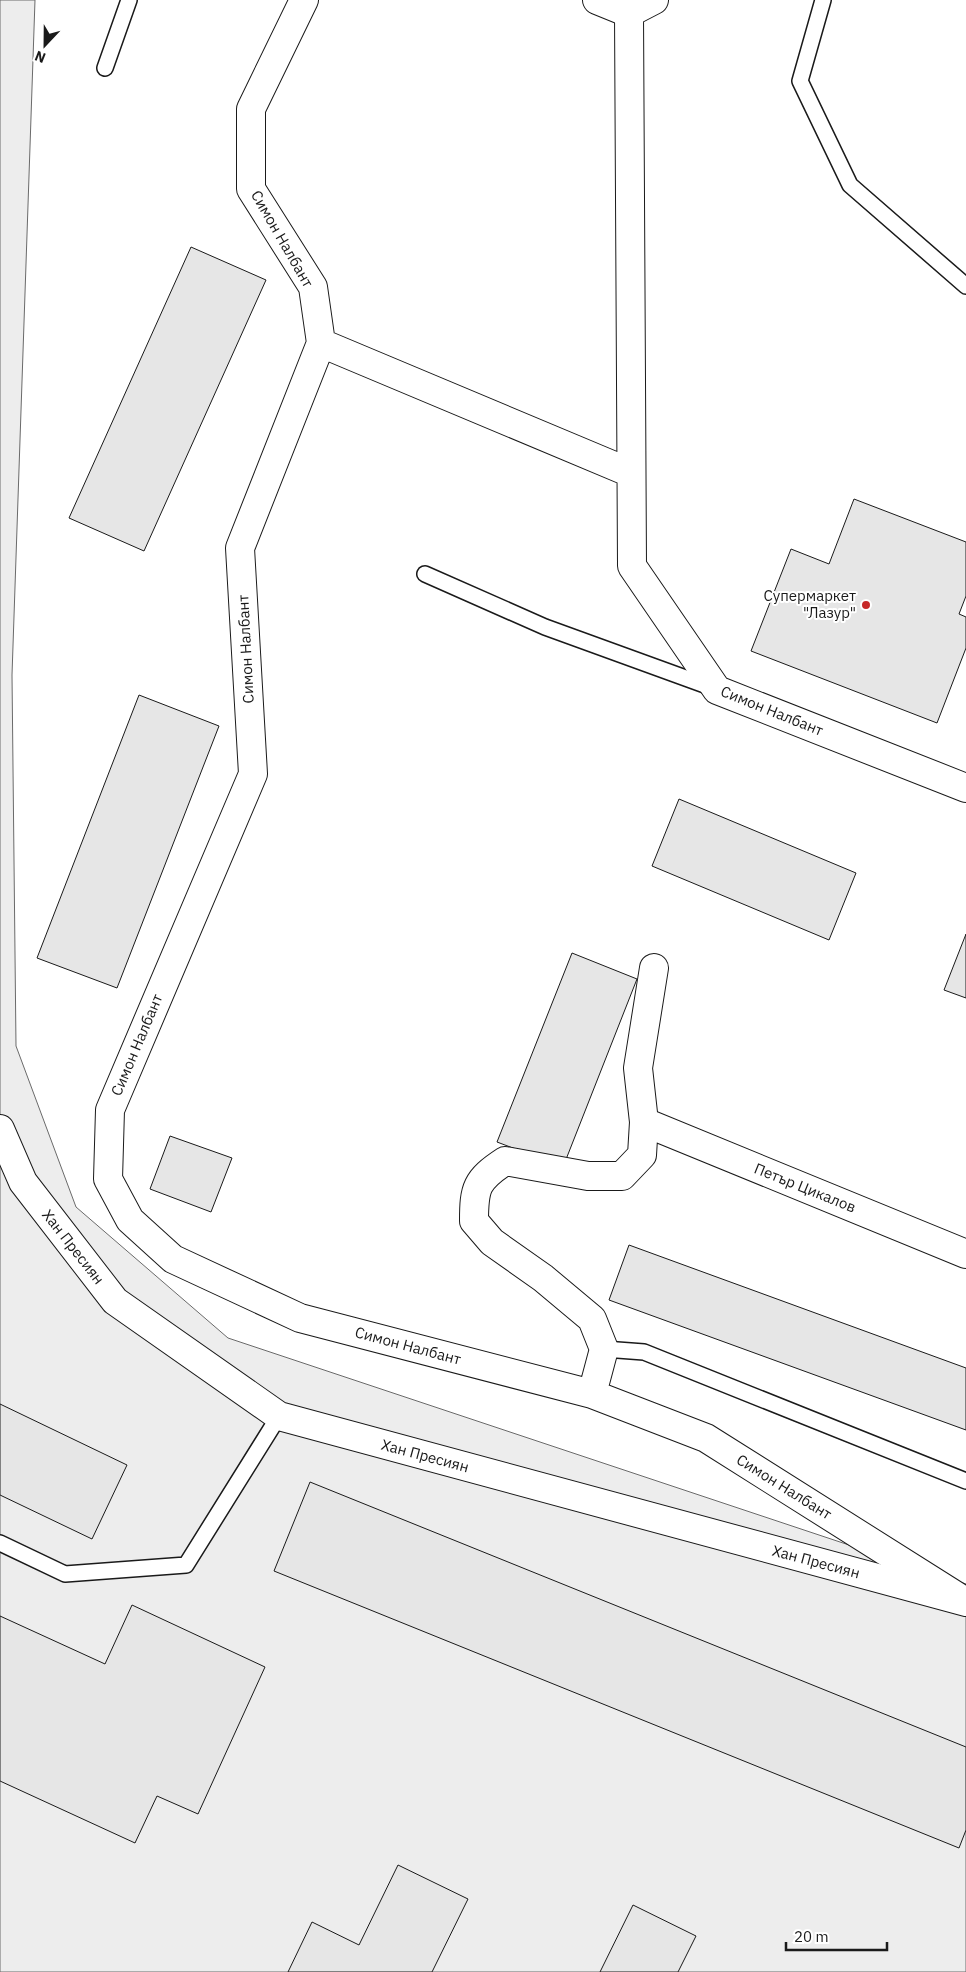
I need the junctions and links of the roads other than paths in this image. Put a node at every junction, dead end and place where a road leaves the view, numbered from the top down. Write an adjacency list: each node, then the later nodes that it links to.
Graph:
1 (129, 0): 7 (lane)
2 (304, 0): 9 (street, Симон Налбант)
3 (597, 0): 6 (street)
4 (654, 0): 6 (street)
5 (823, 0): 8 (lane)
6 (629, 13): 10 (street)
7 (105, 68)
8 (966, 286)
9 (321, 343): 10 (street); 19 (street, Симон Налбант)
10 (631, 472): 12 (street, Симон Налбант)
11 (425, 574): 12 (lane)
12 (716, 690): 13 (street, Симон Налбант)
13 (966, 786)
14 (654, 968): 15 (street)
15 (644, 1122): 17 (street, Петър Цикалов); 18 (street)
16 (0, 1129): 20 (street, Хан Пресиян)
17 (966, 1254)
18 (604, 1349): 19 (street); 21 (lane)
19 (592, 1394): 23 (street, Симон Налбант)
20 (279, 1416): 22 (lane); 23 (street, Хан Пресиян)
21 (966, 1481)
22 (0, 1543)
23 (966, 1602)

